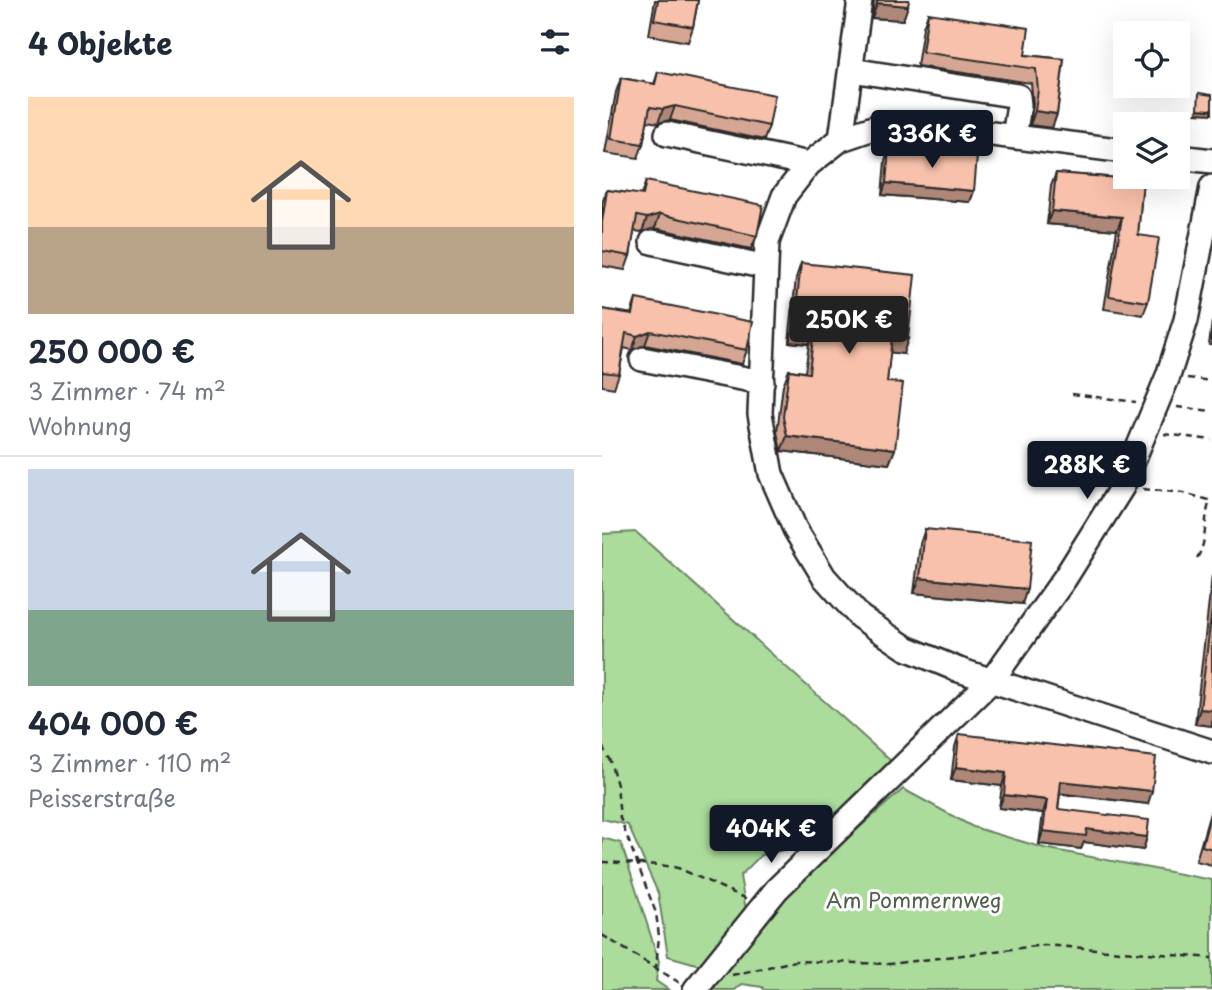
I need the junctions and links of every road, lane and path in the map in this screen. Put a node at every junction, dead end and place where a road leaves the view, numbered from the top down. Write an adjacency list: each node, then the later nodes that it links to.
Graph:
1 (860, 0): 2 (street)
2 (851, 71): 4 (street); 5 (street)
3 (667, 134): 9 (street)
4 (1014, 137): 5 (street); 6 (street)
5 (841, 139): 9 (street)
6 (1113, 149)
7 (1190, 158): 8 (street)
8 (1212, 161)
9 (809, 164): 12 (street)
10 (1212, 187): 14 (street)
11 (652, 242): 12 (street)
12 (766, 267): 16 (street)
13 (642, 359): 16 (street)
14 (1168, 376): 15 (path); 17 (street)
15 (1212, 381)
16 (762, 382): 22 (street)
17 (1146, 432): 18 (path); 19 (street)
18 (1212, 440)
19 (1122, 487): 20 (path); 22 (street)
20 (1211, 501): 21 (path)
21 (1197, 558)
22 (992, 680): 24 (street); 27 (street)
23 (602, 746): 26 (path)
24 (1212, 752)
25 (602, 862): 26 (path)
26 (637, 863): 27 (path); 30 (path)
27 (762, 907): 31 (street)
28 (602, 935): 30 (path)
29 (1212, 958): 31 (path)
30 (656, 967): 31 (path)
31 (692, 986)

